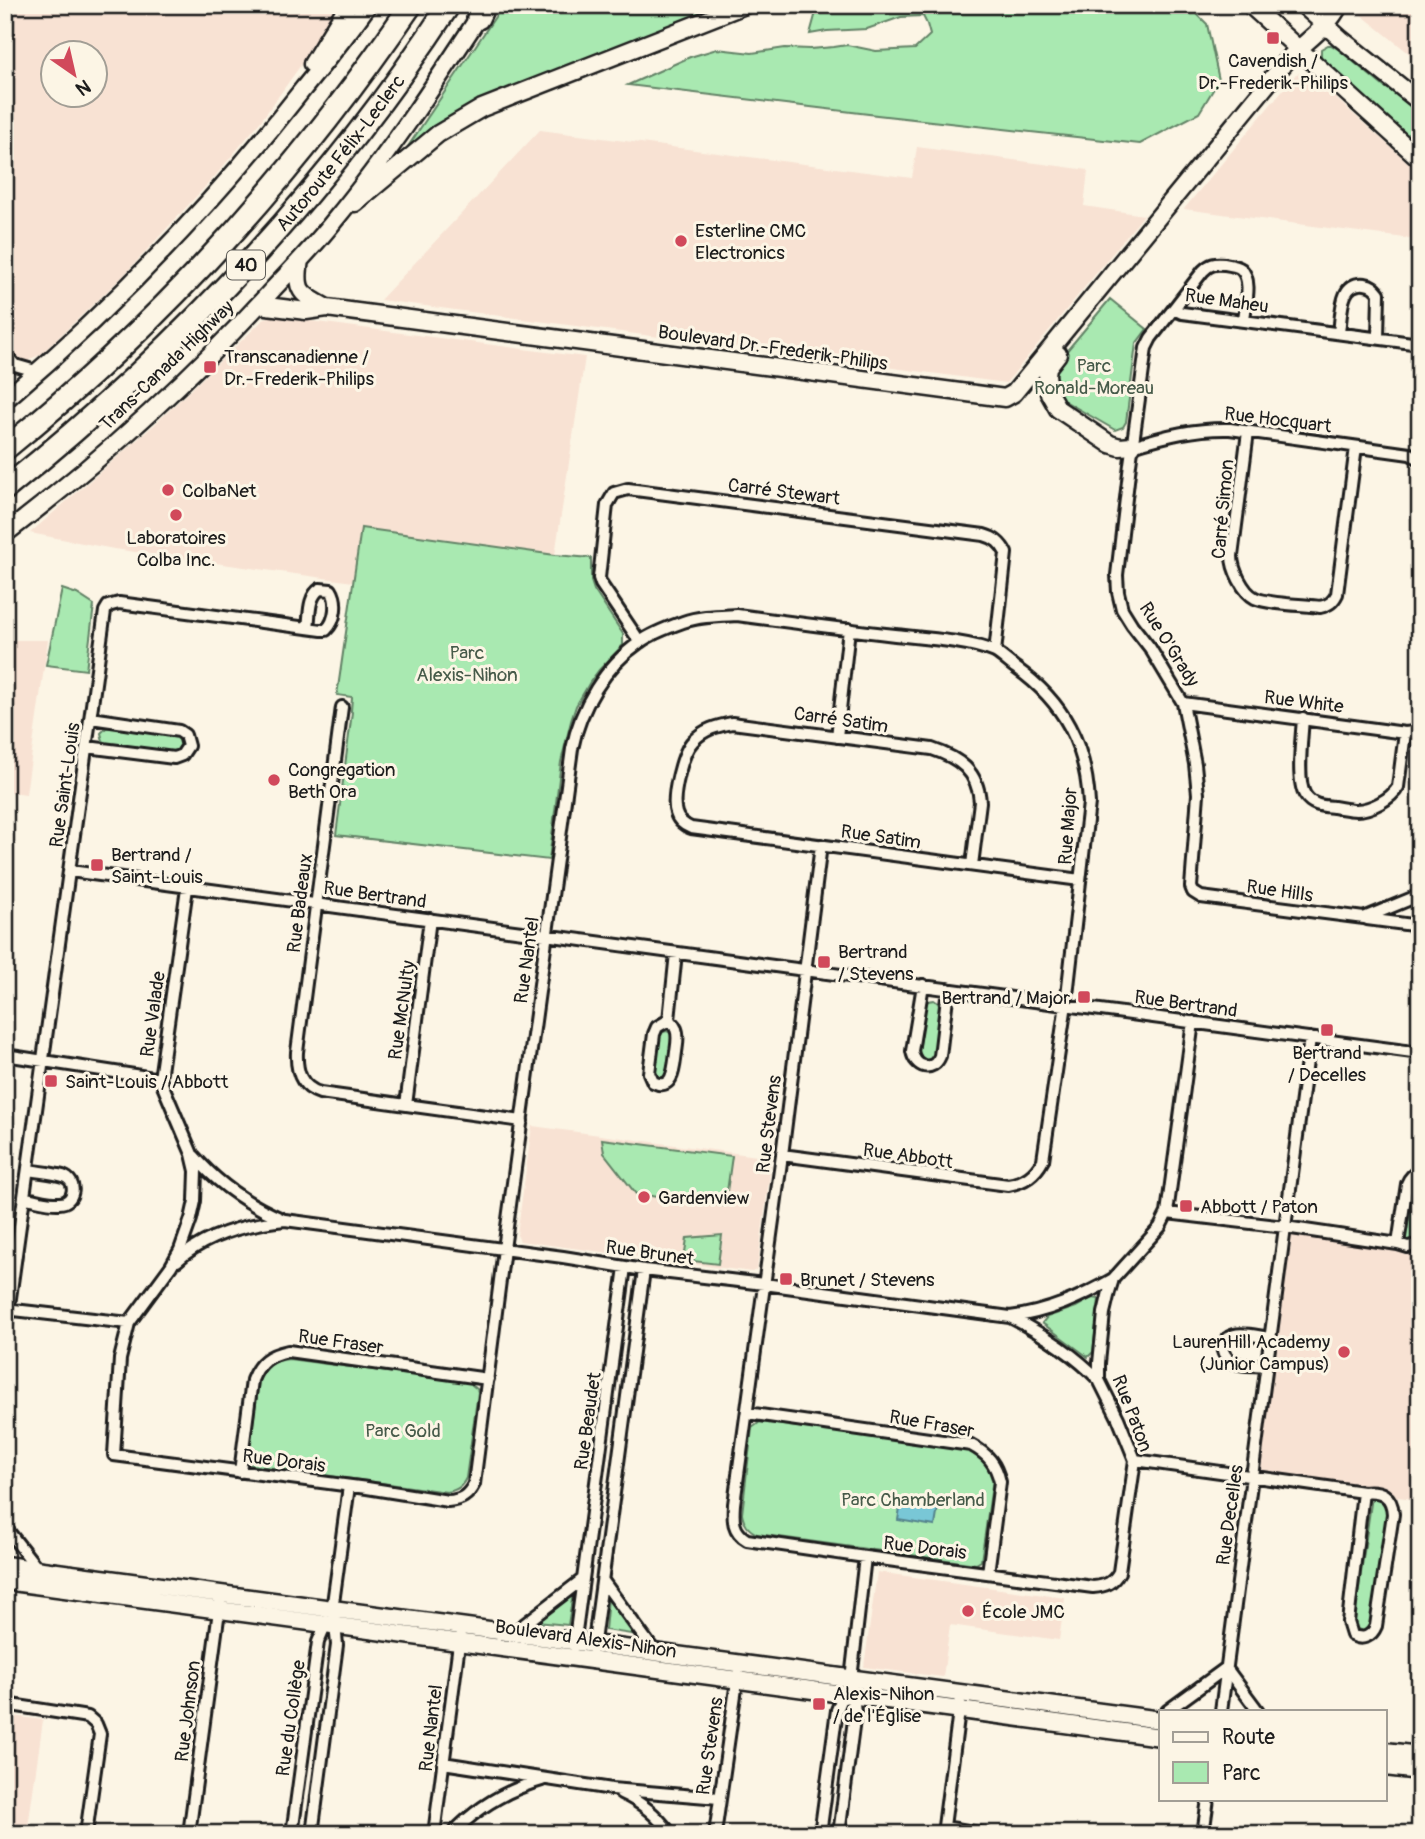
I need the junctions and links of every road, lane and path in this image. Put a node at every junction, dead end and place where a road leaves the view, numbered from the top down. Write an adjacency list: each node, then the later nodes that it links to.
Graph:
1 (348, 5): 13 (street)
2 (368, 5): 13 (street)
3 (411, 5): 32 (highway, Autoroute Félix-Leclerc / 40)
4 (449, 5): 34 (highway, Autoroute Félix-Leclerc / 40)
5 (746, 5): 15 (street)
6 (1250, 5): 11 (street)
7 (1303, 5): 10 (street)
8 (1339, 5): 10 (street, Boulevard Dr.-Frederik-Philips)
9 (483, 10): 15 (street, Trans-Canada Highway)
10 (1322, 16): 11 (street, Boulevard Dr.-Frederik-Philips); 12 (street)
11 (1298, 48): 14 (street); 16 (street, Boulevard Dr.-Frederik-Philips)
12 (1420, 102)
13 (274, 126): 27 (street)
14 (1420, 159)
15 (334, 220): 17 (street, Trans-Canada Highway)
16 (1140, 240): 19 (street, Boulevard Dr.-Frederik-Philips); 30 (street, Boulevard Dr.-Frederik-Philips)
17 (300, 260): 18 (street, Trans-Canada Highway); 19 (street)
18 (258, 305): 19 (street); 35 (street, Trans-Canada Highway)
19 (327, 308)
20 (1174, 309): 21 (street, Rue Maheu); 21 (street); 30 (street, Rue Maheu)
21 (1244, 320): 22 (street, Rue Maheu)
22 (1339, 332): 23 (street, Rue Maheu); 23 (street)
23 (1378, 338): 24 (street, Rue Maheu)
24 (1420, 344)
25 (5, 354): 26 (street)
26 (15, 365): 27 (street); 28 (street)
27 (39, 372): 28 (street)
28 (11, 395)
29 (1248, 432): 30 (street, Rue Hocquart); 31 (street, Rue Hocquart); 31 (street, Carré Simon)
30 (1132, 446): 40 (street, Rue O'Grady)
31 (1356, 447): 33 (street, Rue Hocquart)
32 (5, 449)
33 (1420, 459)
34 (5, 489)
35 (5, 534)
36 (308, 628): 42 (street, Rue Saint-Louis)
37 (849, 629): 38 (street, Rue Nantel); 39 (street, Rue Major); 46 (street)
38 (640, 642): 39 (street, Carré Stewart); 60 (street, Rue Nantel)
39 (995, 652): 52 (street, Rue Major)
40 (1183, 704): 43 (street, Rue White); 54 (street, Rue O'Grady)
41 (342, 707): 56 (street, Rue Badeaux)
42 (91, 718): 47 (street, Rue Saint-Louis); 47 (street)
43 (1303, 719): 45 (street, Rue White); 45 (street)
44 (1420, 729): 45 (street, Rue White)
45 (1405, 733)
46 (837, 737): 48 (street, Carré Satim); 50 (street, Carré Satim)
47 (87, 747): 51 (street, Rue Saint-Louis)
48 (679, 820): 49 (street, Rue Satim)
49 (821, 845): 50 (street, Rue Satim); 62 (street, Rue Stevens)
50 (972, 865): 52 (street, Rue Satim)
51 (69, 871): 53 (street, Rue Bertrand); 71 (street, Rue Saint-Louis)
52 (1080, 880): 65 (street, Rue Major)
53 (187, 888): 56 (street, Rue Bertrand); 72 (street, Rue Valade)
54 (1193, 892): 57 (street, Rue Hills)
55 (1420, 895): 57 (street, Rue Hills)
56 (316, 904): 58 (street, Rue Bertrand); 73 (street, Rue Badeaux)
57 (1364, 918): 59 (street, Rue Hills)
58 (430, 919): 60 (street, Rue Bertrand); 73 (street, Rue McNulty)
59 (1420, 926)
60 (548, 935): 61 (street, Rue Bertrand); 74 (street, Rue Nantel)
61 (676, 953): 62 (street, Rue Bertrand); 66 (street)
62 (805, 969): 63 (street, Rue Bertrand); 76 (street, Rue Stevens)
63 (923, 985): 64 (street, Rue Bertrand); 64 (street)
64 (948, 989): 65 (street, Rue Bertrand)
65 (1066, 1004): 67 (street, Rue Bertrand); 79 (street, Rue Major)
66 (669, 1020): 66 (street)
67 (1193, 1022): 68 (street, Rue Bertrand); 81 (street, Rue Paton)
68 (1310, 1038): 69 (street, Rue Bertrand); 83 (street, Rue Decelles)
69 (1420, 1053)
70 (5, 1055): 71 (street)
71 (44, 1061): 72 (street); 77 (street, Rue Saint-Louis)
72 (160, 1079): 75 (street, Rue Valade)
73 (406, 1105): 74 (street)
74 (522, 1121): 86 (street, Rue Nantel)
75 (192, 1154): 82 (street, Rue Brunet); 87 (street, Rue Valade)
76 (782, 1156): 79 (street, Rue Abbott); 91 (street, Rue Stevens)
77 (28, 1170): 80 (street, Rue Saint-Louis); 80 (street)
78 (1420, 1172): 84 (street)
79 (1029, 1178)
80 (25, 1198): 92 (street, Rue Saint-Louis)
81 (1167, 1213): 83 (street); 90 (street, Rue Paton)
82 (285, 1220): 86 (street, Rue Brunet); 87 (street, Rue Brunet)
83 (1285, 1227): 84 (street); 96 (street, Rue Decelles)
84 (1398, 1244): 85 (street)
85 (1420, 1244)
86 (504, 1249): 88 (street, Rue Brunet); 98 (street, Rue Nantel)
87 (171, 1266): 94 (street, Rue Valade)
88 (625, 1267): 89 (street, Rue Brunet); 114 (street, Rue Beaudet)
89 (644, 1270): 91 (street, Rue Brunet); 116 (street, Rue Beaudet)
90 (1113, 1279): 93 (street, Rue Brunet); 99 (street, Rue Paton)
91 (764, 1284): 93 (street, Rue Brunet); 100 (street, Rue Stevens)
92 (7, 1309): 94 (street); 95 (street, Rue Saint-Louis)
93 (1010, 1317): 99 (street, Rue Brunet)
94 (129, 1323): 101 (street, Rue Valade)
95 (5, 1334)
96 (1270, 1338): 97 (street, Rue Decelles); 97 (street)
97 (1266, 1366): 104 (street, Rue Decelles)
98 (488, 1379): 103 (street, Rue Fraser); 107 (street, Rue Nantel)
99 (1099, 1380): 102 (street, Rue Paton)
100 (747, 1413): 109 (street, Rue Stevens); 113 (street, Rue Fraser)
101 (114, 1455): 103 (street, Rue Dorais)
102 (1135, 1460): 104 (street); 117 (street, Rue Paton)
103 (240, 1472): 105 (street, Rue Dorais)
104 (1251, 1477): 106 (street); 125 (street, Rue Decelles)
105 (349, 1486): 107 (street, Rue Dorais); 119 (street, Rue du Collège)
106 (1363, 1492): 106 (street)
107 (448, 1501)
108 (5, 1527): 112 (street)
109 (737, 1532): 110 (street, Rue Dorais)
110 (865, 1557): 113 (street, Rue Dorais); 127 (street)
111 (5, 1565): 112 (street, Boulevard Alexis-Nihon)
112 (37, 1568): 118 (street, Boulevard Alexis-Nihon)
113 (988, 1573): 117 (street, Rue Dorais)
114 (583, 1579): 120 (street); 122 (street, Rue Beaudet)
115 (5, 1581): 118 (street, Boulevard Alexis-Nihon)
116 (603, 1581): 123 (street, Rue Beaudet); 124 (street)
117 (1110, 1583)
118 (220, 1602): 119 (street, Boulevard Alexis-Nihon); 146 (street, Rue Johnson)
119 (331, 1619): 121 (street, Boulevard Alexis-Nihon); 147 (street, Rue du Collège); 148 (street, Rue du Collège)
120 (513, 1633): 121 (street, Boulevard Alexis-Nihon); 122 (street, Boulevard Alexis-Nihon)
121 (461, 1634): 122 (street, Boulevard Alexis-Nihon); 137 (street, Rue Nantel)
122 (573, 1649): 123 (street, Boulevard Alexis-Nihon)
123 (593, 1652): 124 (street, Boulevard Alexis-Nihon); 126 (street, Boulevard Alexis-Nihon)
124 (655, 1652): 126 (street, Boulevard Alexis-Nihon)
125 (1226, 1668): 130 (street); 131 (street, Rue Decelles); 132 (street)
126 (738, 1672): 127 (street, Boulevard Alexis-Nihon); 142 (street, Rue Stevens)
127 (849, 1689): 128 (street, Boulevard Alexis-Nihon); 153 (street); 154 (street)
128 (961, 1701): 133 (street, Boulevard Alexis-Nihon); 134 (street, Boulevard Alexis-Nihon); 144 (street)
129 (5, 1704): 145 (street)
130 (1170, 1710)
131 (1220, 1710)
132 (1257, 1710)
133 (1159, 1717)
134 (1159, 1737)
135 (1386, 1751): 136 (street)
136 (1420, 1755)
137 (443, 1763): 140 (street); 149 (street, Rue Nantel)
138 (1386, 1767): 139 (street)
139 (1420, 1771)
140 (548, 1779): 141 (street); 150 (street)
141 (612, 1789): 142 (street); 151 (street)
142 (719, 1798): 152 (street, Rue Stevens)
143 (1208, 1800): 156 (street)
144 (943, 1830): 155 (street)
145 (86, 1834)
146 (189, 1834)
147 (292, 1834)
148 (312, 1834)
149 (434, 1834)
150 (452, 1834)
151 (671, 1834)
152 (715, 1834)
153 (820, 1834)
154 (839, 1834)
155 (985, 1834)
156 (1203, 1834)

